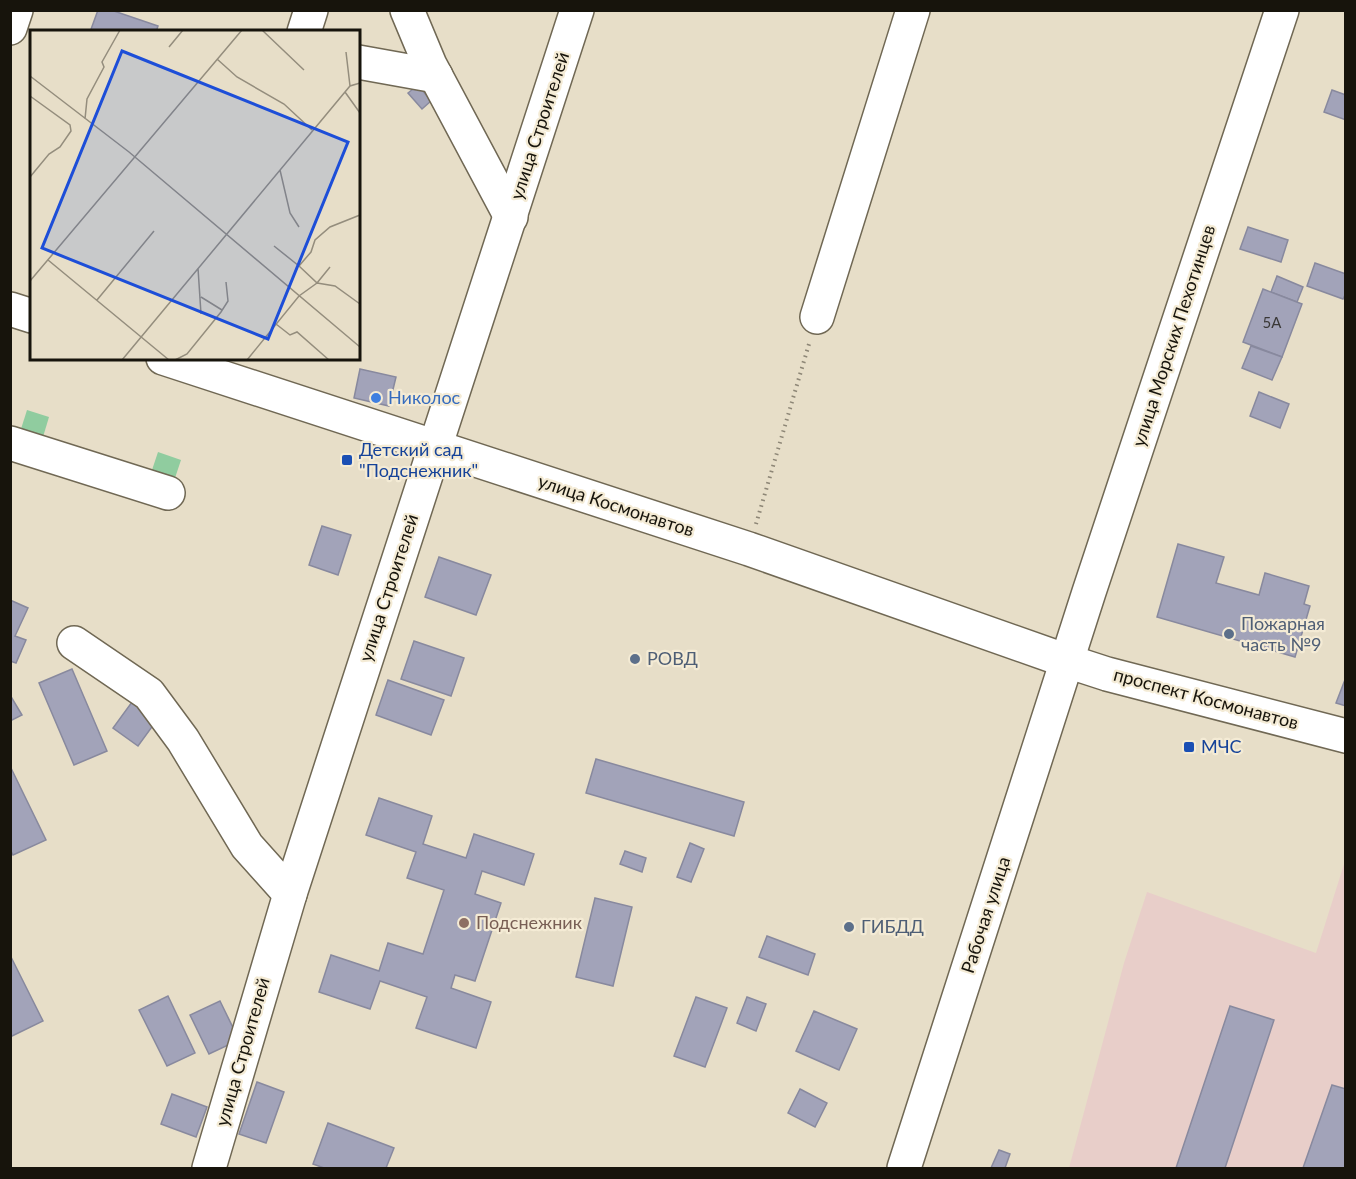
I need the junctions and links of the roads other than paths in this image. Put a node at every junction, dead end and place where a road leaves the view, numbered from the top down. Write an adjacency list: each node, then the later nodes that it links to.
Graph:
1 (16, 10): 7 (street)
2 (311, 10): 8 (street)
3 (407, 10): 10 (street)
4 (577, 10): 11 (street, улица Строителей)
5 (913, 10): 14 (street)
6 (1282, 10): 20 (street, улица Морских Пехотинцев)
7 (10, 28)
8 (305, 30)
9 (360, 62): 10 (street)
10 (436, 76): 11 (street)
11 (511, 218): 17 (street, улица Строителей)
12 (10, 309): 13 (street)
13 (30, 315)
14 (816, 317)
15 (169, 360): 17 (street, улица Космонавтов)
16 (10, 443): 18 (street)
17 (434, 446): 20 (street, улица Космонавтов); 22 (street, улица Строителей)
18 (168, 493)
19 (74, 643): 22 (street)
20 (1067, 661): 21 (street, проспект Космонавтов); 24 (street, Рабочая улица)
21 (1346, 736)
22 (290, 894): 23 (street, улица Строителей)
23 (209, 1168)
24 (904, 1168)

